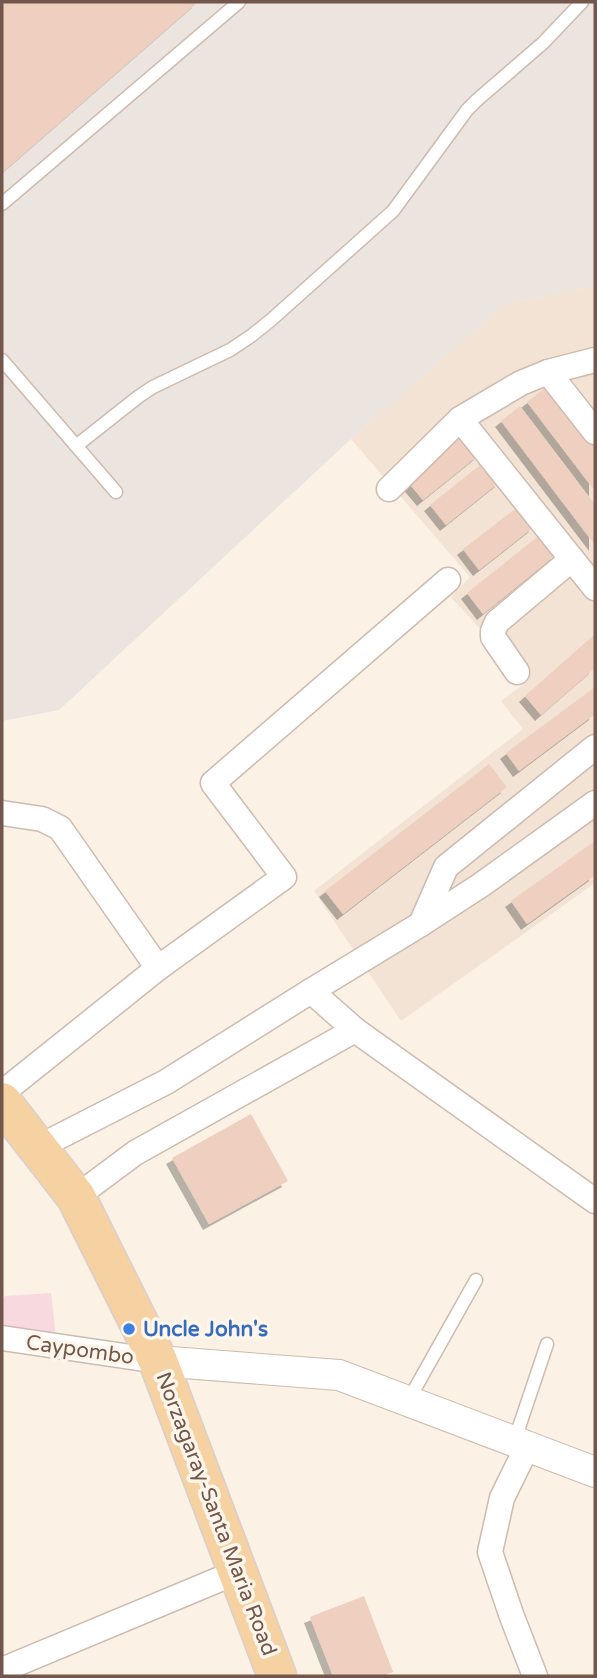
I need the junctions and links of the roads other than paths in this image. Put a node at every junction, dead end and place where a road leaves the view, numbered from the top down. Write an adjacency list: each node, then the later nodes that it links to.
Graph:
1 (239, 2): 3 (lane)
2 (582, 2): 9 (lane)
3 (2, 204)
4 (2, 360): 9 (lane)
5 (595, 360): 6 (street)
6 (548, 372): 7 (street); 8 (street)
7 (460, 419): 10 (street); 12 (street)
8 (595, 432)
9 (76, 446): 11 (lane)
10 (388, 489)
11 (116, 492)
12 (572, 559): 14 (street); 15 (street)
13 (448, 580): 20 (street)
14 (595, 588)
15 (517, 672)
16 (595, 747): 19 (street)
17 (595, 803): 19 (street)
18 (2, 813): 20 (street)
19 (421, 924): 21 (street)
20 (158, 968): 23 (street)
21 (311, 991): 22 (street); 25 (street)
22 (355, 1030): 26 (street); 27 (street)
23 (2, 1093)
24 (2, 1102): 25 (main road, Norzagaray-Santa Maria Road)
25 (37, 1148): 26 (main road, Norzagaray-Santa Maria Road)
26 (76, 1198): 31 (main road, Norzagaray-Santa Maria Road)
27 (595, 1201)
28 (476, 1280): 32 (lane)
29 (2, 1338): 31 (street, Caypombo)
30 (547, 1344): 33 (lane)
31 (158, 1361): 32 (street); 35 (main road, Norzagaray-Santa Maria Road)
32 (408, 1401): 33 (street)
33 (521, 1444): 34 (street); 38 (street)
34 (595, 1472)
35 (237, 1572): 36 (street); 37 (main road, Norzagaray-Santa Maria Road)
36 (2, 1670)
37 (277, 1676)
38 (535, 1676)

